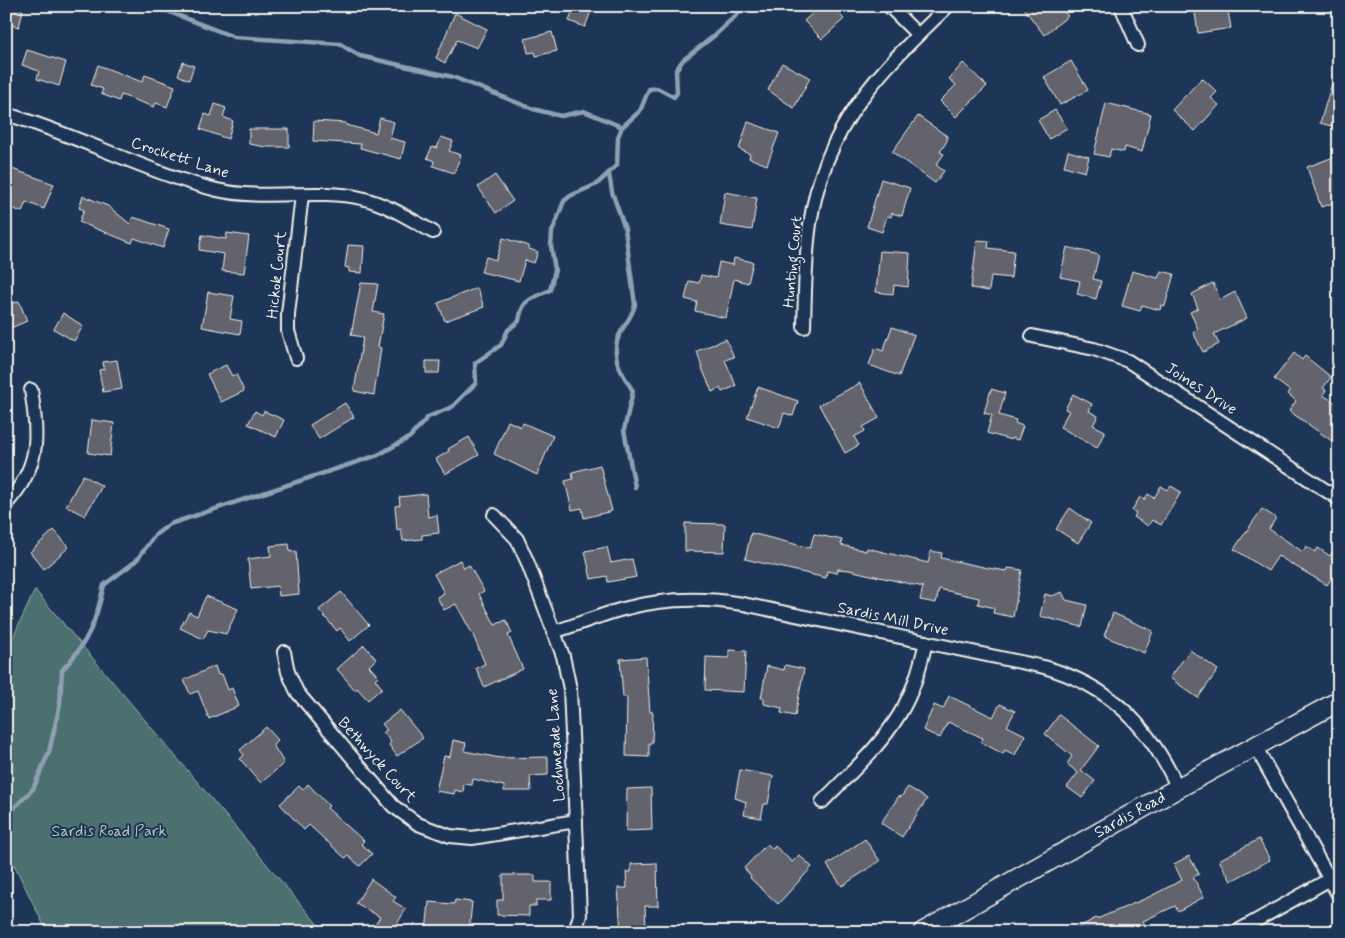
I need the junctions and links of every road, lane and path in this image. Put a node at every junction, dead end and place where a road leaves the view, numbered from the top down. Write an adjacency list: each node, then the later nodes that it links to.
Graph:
1 (888, 6): 4 (street)
2 (948, 6): 4 (street, Hunting Court)
3 (1121, 6): 5 (street)
4 (918, 35): 9 (street, Hunting Court)
5 (1138, 46)
6 (6, 114): 7 (street, Crockett Lane)
7 (302, 195): 8 (street, Crockett Lane); 11 (street, Hickok Court)
8 (433, 232)
9 (804, 327)
10 (1032, 336): 13 (street, Joines Drive)
11 (296, 358)
12 (31, 390): 14 (street)
13 (1339, 499)
14 (6, 504)
15 (494, 515): 16 (street, Lochmeade Lane)
16 (553, 632): 17 (street, Sardis Mill Drive); 23 (street, Lochmeade Lane)
17 (926, 642): 21 (street, Sardis Mill Drive); 22 (street)
18 (284, 652): 23 (street, Bethwyck Court)
19 (1339, 701): 20 (main road, Sardis Road)
20 (1254, 746): 21 (main road, Sardis Road); 24 (street)
21 (1178, 788): 27 (main road, Sardis Road)
22 (822, 802)
23 (576, 821): 26 (street, Lochmeade Lane)
24 (1334, 877): 25 (street); 28 (street)
25 (1339, 896)
26 (575, 932)
27 (923, 932)
28 (1236, 932)

